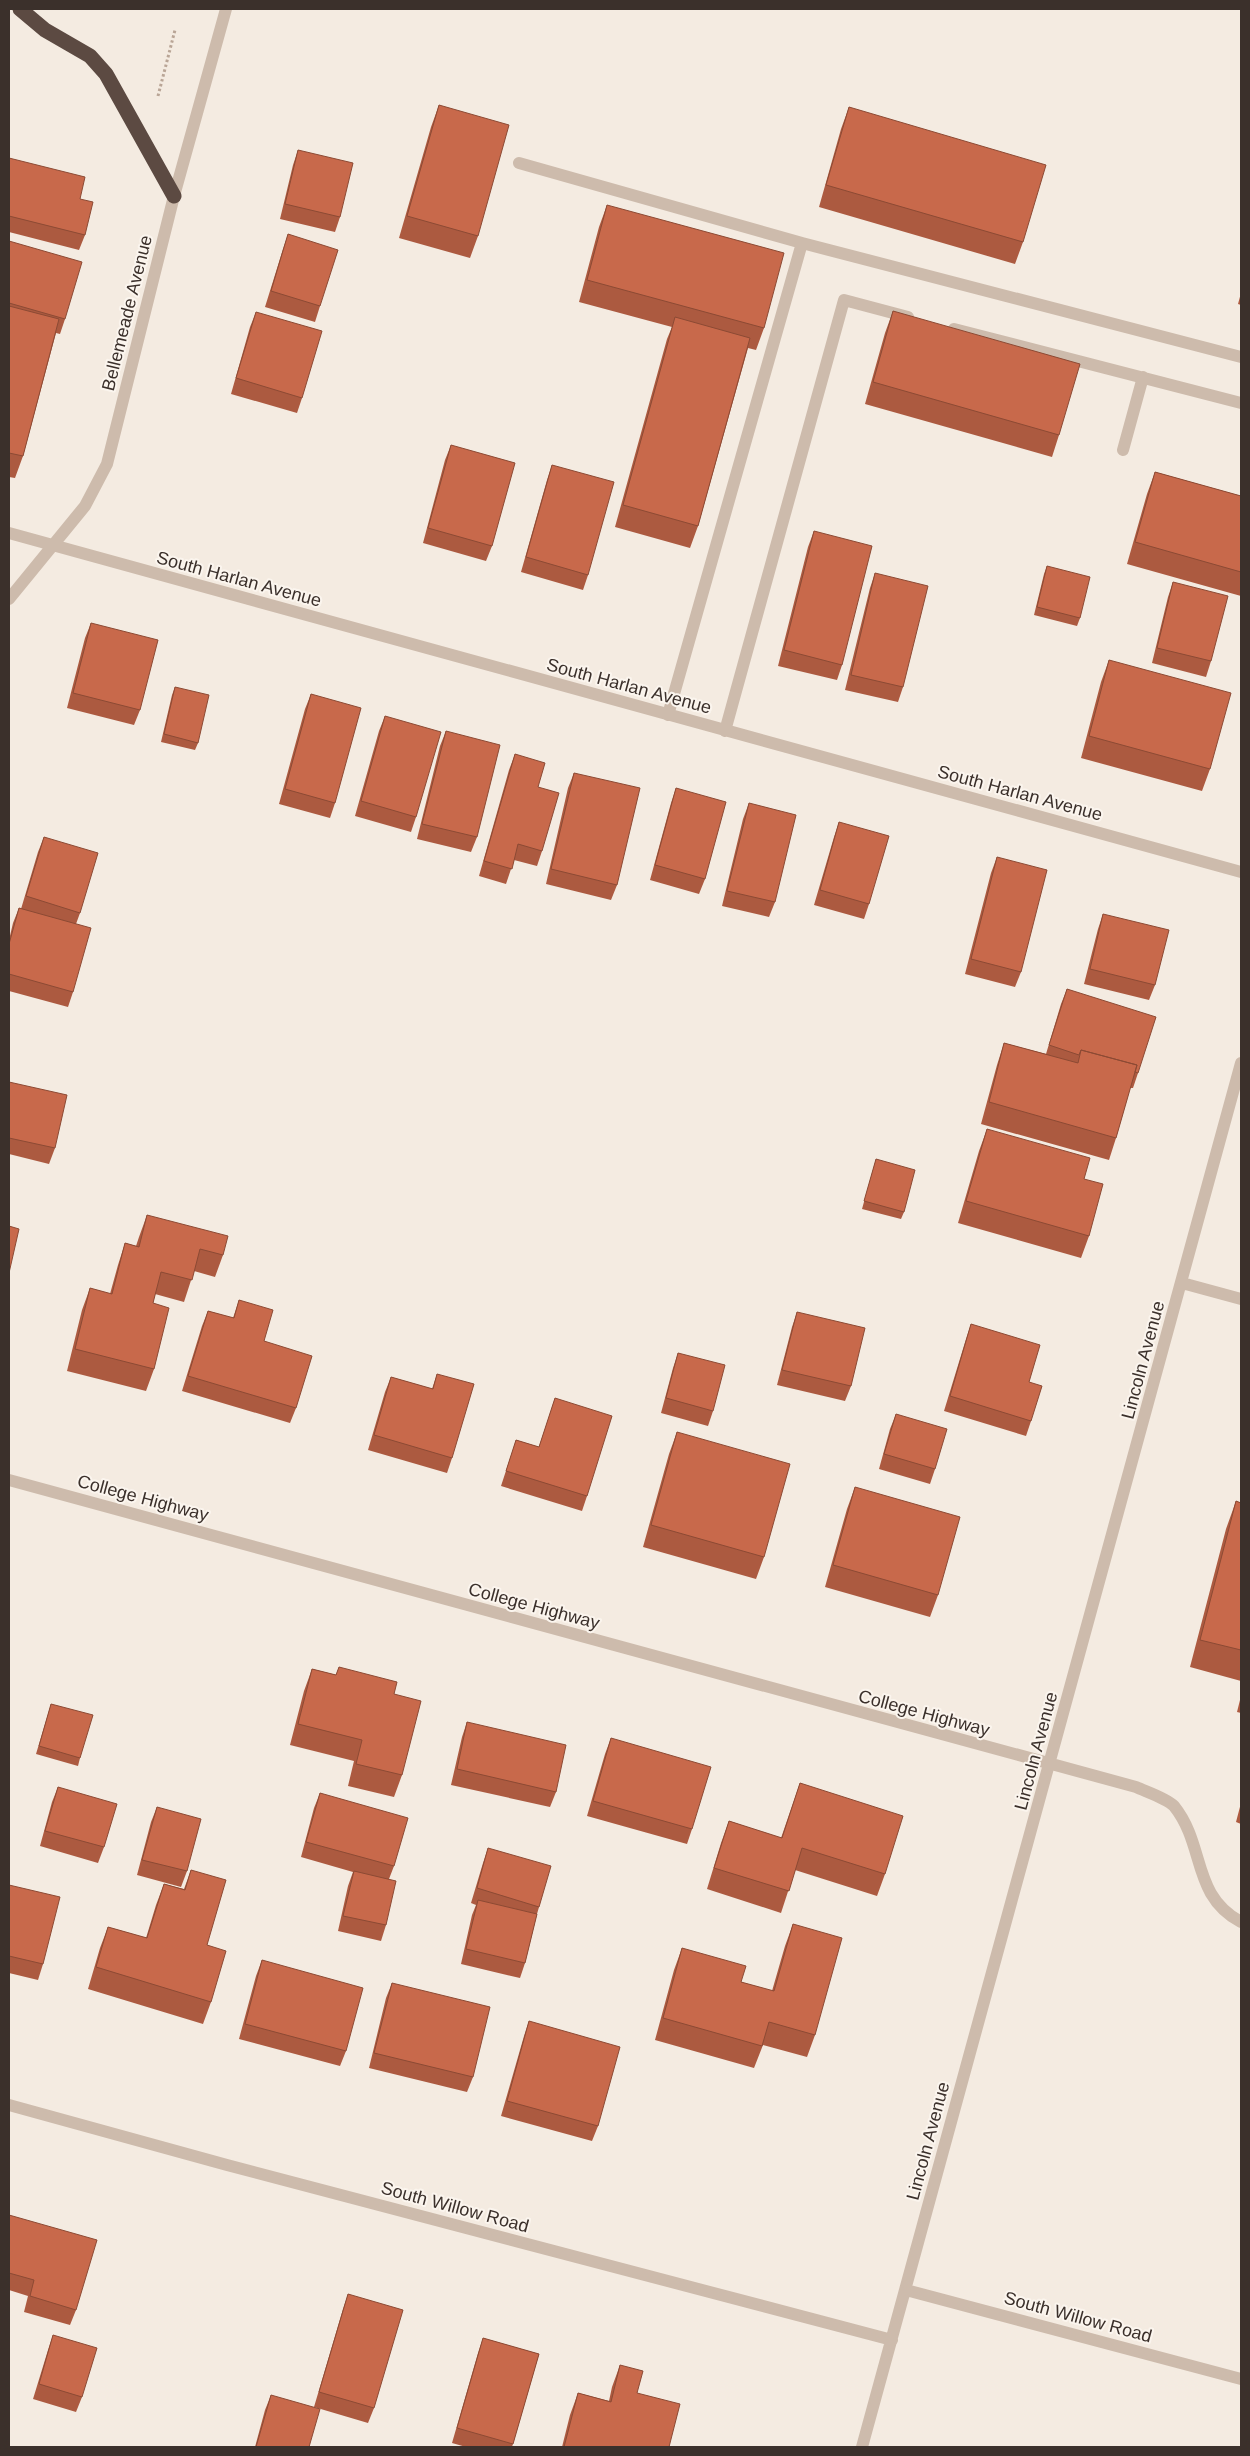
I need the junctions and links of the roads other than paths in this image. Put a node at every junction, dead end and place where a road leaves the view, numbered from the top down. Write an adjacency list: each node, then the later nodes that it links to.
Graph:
1 (20, 9): 4 (highway)
2 (226, 9): 4 (street, Bellemeade Avenue)
3 (519, 163): 5 (street)
4 (174, 196): 13 (street, Bellemeade Avenue)
5 (802, 243): 8 (street); 15 (street)
6 (921, 320): 16 (street)
7 (940, 325): 9 (street)
8 (1241, 357)
9 (1143, 377): 10 (street); 11 (street)
10 (1241, 403)
11 (1123, 450)
12 (9, 534): 13 (street, South Harlan Avenue)
13 (53, 546): 14 (street, Bellemeade Avenue); 15 (street, South Harlan Avenue)
14 (9, 599)
15 (668, 715): 16 (street, South Harlan Avenue)
16 (725, 730): 17 (street, South Harlan Avenue)
17 (1241, 872)
18 (1241, 1063): 19 (street, Lincoln Avenue)
19 (1182, 1283): 20 (street); 22 (street, Lincoln Avenue)
20 (1241, 1299)
21 (9, 1480): 22 (street, College Highway)
22 (1050, 1766): 23 (street, College Highway); 25 (street, Lincoln Avenue)
23 (1241, 1922)
24 (9, 2105): 26 (street, South Willow Road)
25 (906, 2290): 26 (street, Lincoln Avenue); 27 (street, South Willow Road)
26 (892, 2340): 28 (street, Lincoln Avenue)
27 (1241, 2378)
28 (862, 2447)

